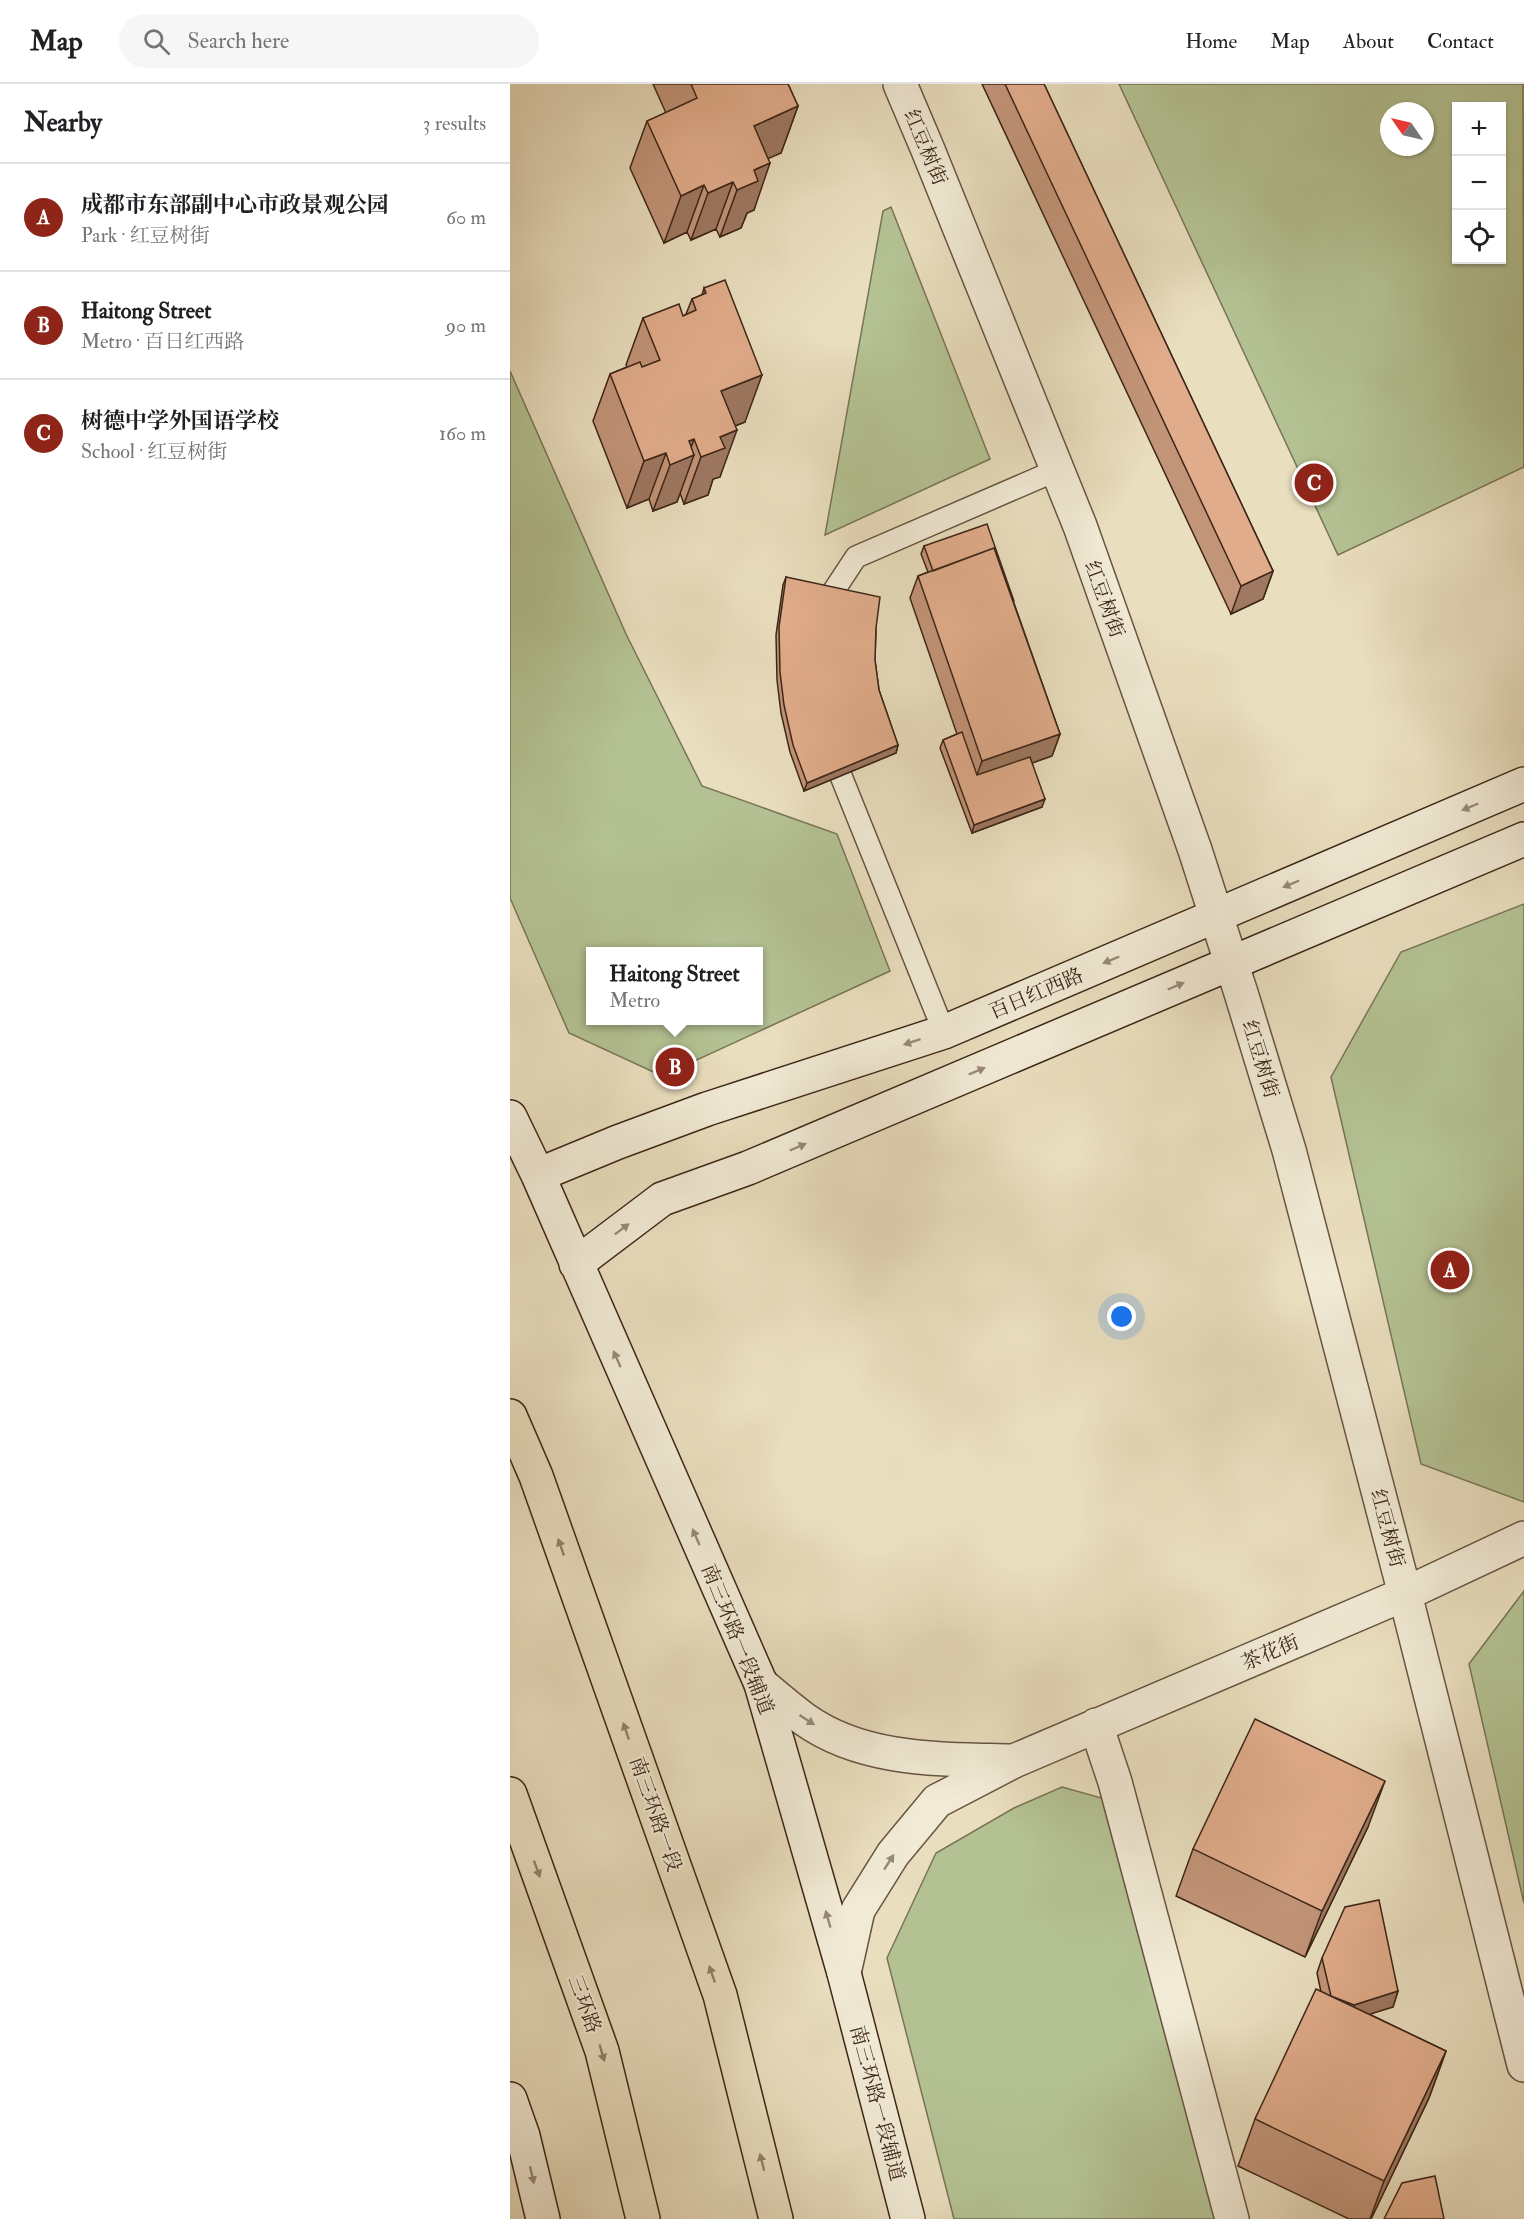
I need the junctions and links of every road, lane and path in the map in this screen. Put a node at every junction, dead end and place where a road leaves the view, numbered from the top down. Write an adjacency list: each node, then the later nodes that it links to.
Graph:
1 (900, 84): 2 (street, 红豆树街)
2 (1057, 470): 3 (lane); 7 (street, 红豆树街)
3 (821, 637)
4 (829, 733): 9 (lane)
5 (1524, 784): 7 (street, 百日红西路, one-way to 7)
6 (1524, 839): 8 (street)
7 (1216, 916): 8 (street, 红豆树街); 9 (street, 百日红西路, one-way to 9)
8 (1232, 963): 12 (street, one-way to 8); 15 (street, 红豆树街)
9 (944, 1032): 11 (street, 百日红西路, one-way to 11)
10 (510, 1117): 11 (street, 南三环路一段辅道)
11 (538, 1175): 12 (street, 南三环路一段辅道)
12 (576, 1264): 16 (street, 南三环路一段辅道, one-way to 12)
13 (510, 1416): 25 (highway, 南三环路一段, one-way to 13)
14 (1524, 1538): 15 (street, 茶花街)
15 (1405, 1594): 17 (street, 茶花街); 21 (street, 红豆树街)
16 (761, 1684): 18 (street, 茶花街, one-way to 18); 20 (street, 南三环路一段辅道, one-way to 16)
17 (1096, 1725): 18 (street, 茶花街); 27 (street)
18 (1014, 1761): 20 (street, 茶花街, one-way to 18)
19 (510, 1794): 24 (highway, 三环路, one-way to 24)
20 (844, 1973): 26 (street, 南三环路一段辅道)
21 (1524, 2065)
22 (510, 2099): 23 (street, one-way to 23)
23 (543, 2219)
24 (643, 2219)
25 (776, 2219)
26 (908, 2219)
27 (1232, 2219)

